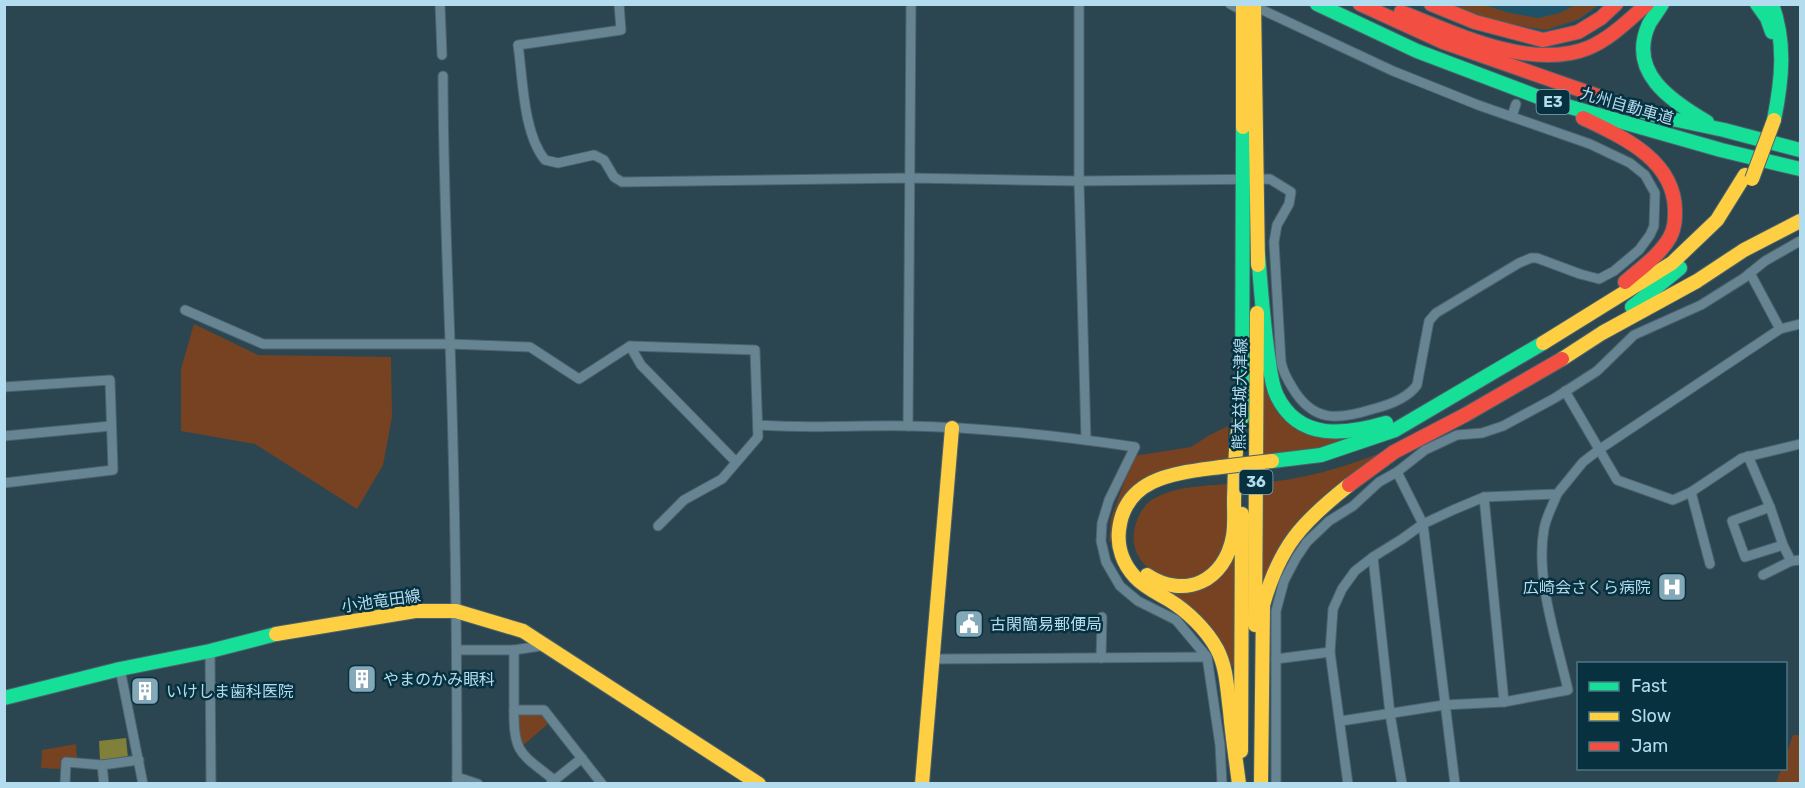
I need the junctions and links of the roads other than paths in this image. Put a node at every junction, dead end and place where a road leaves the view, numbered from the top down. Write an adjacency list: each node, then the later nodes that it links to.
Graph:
1 (440, 4): 16 (street)
2 (619, 4): 26 (street)
3 (910, 4): 26 (street)
4 (1079, 4): 29 (street)
5 (1230, 4): 15 (street)
6 (1317, 4): 18 (main road, 九州自動車道 / E3)
7 (1360, 4): 22 (main road, 九州自動車道 / E3)
8 (1380, 4): 11 (main road)
9 (1431, 4): 10 (main road)
10 (1616, 4)
11 (1647, 4)
12 (1662, 4): 22 (main road)
13 (1757, 4): 21 (main road)
14 (1772, 4): 21 (main road)
15 (1249, 6): 20 (street); 27 (main road, 熊本益城大津線 / 36); 28 (main road, 熊本益城大津線 / 36)
16 (442, 55)
17 (443, 76): 39 (street)
18 (1549, 101): 24 (main road, 九州自動車道 / E3); 35 (main road)
19 (1516, 104): 20 (street)
20 (1512, 116): 28 (street)
21 (1770, 118): 25 (main road, bridge)
22 (1724, 130): 23 (main road, 九州自動車道 / E3)
23 (1800, 150)
24 (1800, 169)
25 (1748, 177): 35 (main road); 38 (main road)
26 (910, 178): 29 (street); 48 (street)
27 (1242, 180): 28 (street); 29 (street); 44 (main road, 熊本益城大津線 / 36)
28 (1256, 180): 32 (main road, 熊本益城大津線 / 36)
29 (1079, 181): 51 (street)
30 (1800, 221): 38 (main road)
31 (1800, 241): 33 (street)
32 (1258, 254): 43 (main road); 104 (main road, 熊本益城大津線 / 36)
33 (1750, 273): 37 (street); 42 (street)
34 (184, 310): 39 (street)
35 (1588, 314): 43 (main road)
36 (1800, 324): 37 (street)
37 (1780, 329): 53 (street)
38 (1602, 333): 45 (main road)
39 (450, 344): 40 (street); 71 (street)
40 (630, 346): 47 (street); 55 (street)
41 (4, 387): 46 (street)
42 (1565, 391): 53 (street); 58 (street)
43 (1454, 396): 56 (main road)
44 (1242, 408): 57 (main road); 103 (main road, 熊本益城大津線 / 36)
45 (1465, 415): 56 (main road); 105 (main road)
46 (111, 426): 50 (street); 59 (street)
47 (758, 426): 48 (street); 55 (street)
48 (908, 426): 49 (street)
49 (952, 428): 51 (street); 80 (main road)
50 (4, 436)
51 (1086, 440): 78 (street)
52 (1800, 444): 54 (street)
53 (1600, 449): 60 (street); 61 (street)
54 (1748, 456): 60 (street); 63 (street)
55 (736, 462): 65 (street)
56 (1271, 467): 57 (main road, bridge)
57 (1221, 472): 103 (main road)
58 (1397, 472): 64 (street); 81 (street)
59 (4, 483)
60 (1691, 492): 69 (street)
61 (1557, 494): 62 (street); 84 (street)
62 (1484, 497): 64 (street); 84 (street)
63 (1770, 507): 66 (street); 66 (street)
64 (1423, 524): 67 (street); 85 (street)
65 (658, 526)
66 (1783, 545): 68 (street)
67 (1373, 557): 77 (street); 87 (street)
68 (1796, 560): 70 (street)
69 (1710, 564)
70 (1762, 575)
71 (456, 611): 73 (main road, 小池竜田線); 74 (street); 76 (main road, 小池竜田線)
72 (1102, 617): 79 (street)
73 (547, 645): 75 (street); 100 (main road, 小池竜田線)
74 (458, 650): 75 (street); 92 (street)
75 (514, 650): 86 (street)
76 (210, 651): 82 (main road, 小池竜田線); 97 (street)
77 (1330, 652): 81 (street); 88 (street)
78 (1207, 657): 79 (street); 102 (street)
79 (1101, 658): 80 (street)
80 (933, 659): 101 (main road)
81 (1276, 659): 106 (street)
82 (120, 669): 83 (main road, 小池竜田線); 90 (street)
83 (4, 698)
84 (1504, 702): 85 (street)
85 (1444, 705): 87 (street); 109 (street)
86 (514, 710): 89 (street); 93 (street)
87 (1390, 714): 88 (street); 108 (street)
88 (1341, 721): 107 (street)
89 (582, 758): 93 (street); 99 (street)
90 (139, 760): 91 (street); 96 (street)
91 (102, 765): 94 (street); 95 (street)
92 (457, 780): 98 (street)
93 (552, 782)
94 (65, 783)
95 (104, 783)
96 (143, 783)
97 (211, 783)
98 (478, 783)
99 (602, 783)
100 (759, 783)
101 (922, 783)
102 (1222, 783)
103 (1240, 783)
104 (1254, 783)
105 (1261, 783)
106 (1276, 783)
107 (1348, 783)
108 (1402, 783)
109 (1455, 783)

